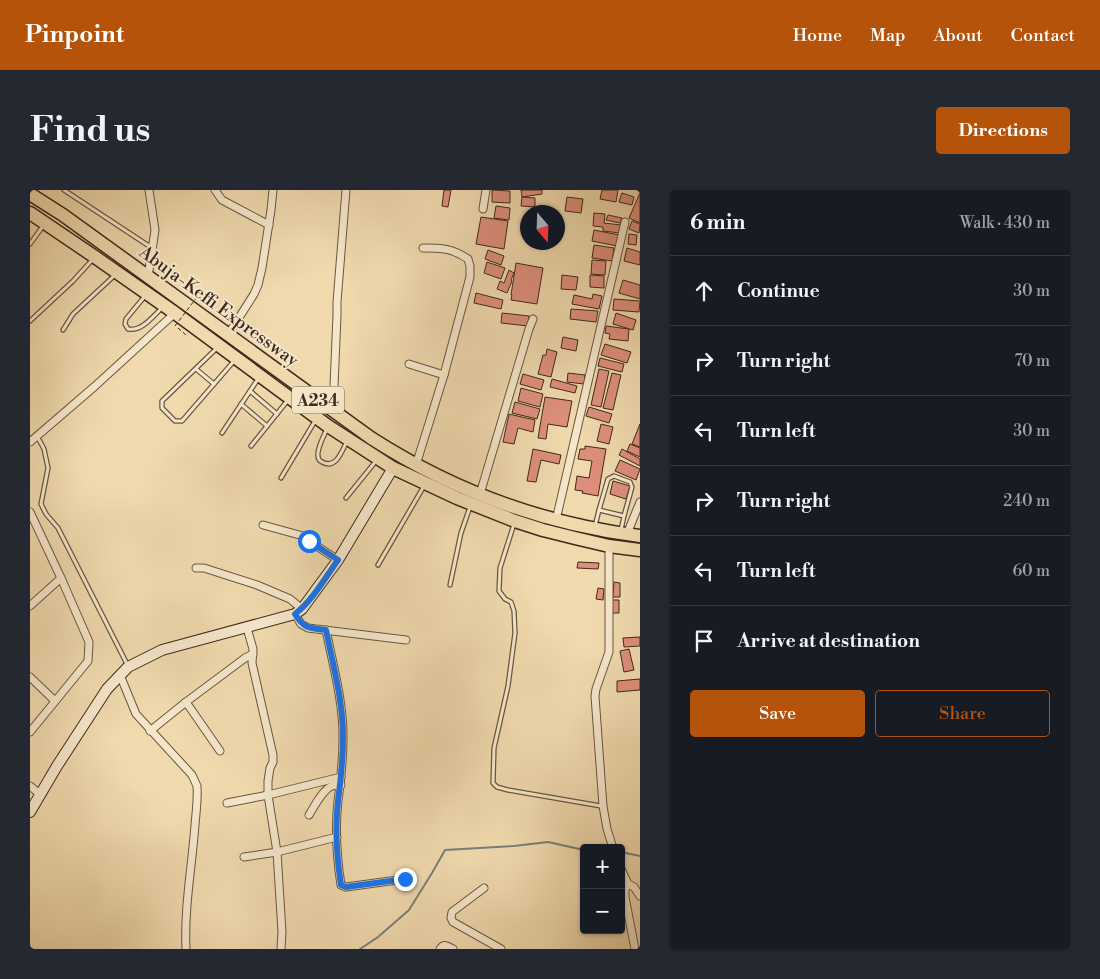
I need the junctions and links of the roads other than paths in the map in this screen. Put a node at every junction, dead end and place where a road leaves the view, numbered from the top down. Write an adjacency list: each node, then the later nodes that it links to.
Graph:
1 (64, 190): 15 (lane)
2 (149, 190): 15 (street)
3 (215, 190): 13 (street)
4 (272, 190): 13 (street)
5 (346, 190): 6 (street); 37 (street)
6 (351, 190)
7 (486, 190): 9 (street)
8 (30, 194): 19 (highway, Abuja-Keffi Expressway / A234)
9 (483, 209)
10 (30, 213): 12 (highway, Abuja-Keffi Expressway / A234)
11 (625, 222): 59 (street)
12 (45, 224): 14 (lane); 17 (highway, Abuja-Keffi Expressway / A234)
13 (269, 225): 26 (street)
14 (30, 244)
15 (152, 248): 19 (street)
16 (423, 248): 31 (street)
17 (95, 257): 18 (highway, Abuja-Keffi Expressway / A234); 24 (lane)
18 (117, 272): 20 (highway, Abuja-Keffi Expressway / A234); 25 (lane)
19 (148, 276): 26 (highway, Abuja-Keffi Expressway / A234)
20 (147, 294): 21 (highway, Abuja-Keffi Expressway / A234); 21 (lane)
21 (164, 306): 23 (highway, Abuja-Keffi Expressway / A234)
22 (533, 319): 52 (street)
23 (175, 320): 27 (highway, Abuja-Keffi Expressway / A234); 43 (street)
24 (30, 321)
25 (63, 330)
26 (228, 335): 37 (highway, Abuja-Keffi Expressway / A234)
27 (219, 346): 28 (highway, Abuja-Keffi Expressway / A234); 30 (lane)
28 (236, 358): 32 (highway, Abuja-Keffi Expressway / A234); 33 (lane)
29 (409, 364): 31 (street)
30 (196, 369): 33 (lane); 33 (lane)
31 (444, 375): 48 (street)
32 (260, 376): 34 (lane); 35 (highway, Abuja-Keffi Expressway / A234)
33 (214, 384)
34 (250, 391): 36 (lane); 38 (lane)
35 (290, 398): 38 (lane); 39 (highway, Abuja-Keffi Expressway / A234)
36 (242, 404): 40 (lane); 42 (lane)
37 (333, 410): 48 (highway, Abuja-Keffi Expressway / A234)
38 (277, 414): 40 (lane)
39 (317, 418): 41 (highway, Abuja-Keffi Expressway / A234); 50 (lane)
40 (267, 426): 46 (lane)
41 (328, 426): 44 (highway, Abuja-Keffi Expressway / A234); 44 (lane)
42 (222, 433)
43 (37, 436): 45 (street); 77 (lane)
44 (348, 439): 47 (highway, Abuja-Keffi Expressway / A234)
45 (30, 442)
46 (251, 446)
47 (378, 459): 49 (highway, Abuja-Keffi Expressway / A234); 53 (lane)
48 (416, 465): 52 (highway, Abuja-Keffi Expressway / A234)
49 (393, 468): 51 (highway, Abuja-Keffi Expressway / A234); 66 (street)
50 (281, 478)
51 (425, 483): 55 (highway, Abuja-Keffi Expressway / A234); 67 (lane)
52 (480, 494): 59 (highway, Abuja-Keffi Expressway / A234)
53 (346, 498)
54 (640, 502): 63 (street)
55 (471, 504): 60 (highway, Abuja-Keffi Expressway / A234); 70 (lane)
56 (599, 510): 58 (lane); 58 (lane); 62 (lane)
57 (30, 512): 69 (street)
58 (624, 516): 63 (lane)
59 (556, 520): 62 (highway, Abuja-Keffi Expressway / A234)
60 (515, 521): 64 (highway, Abuja-Keffi Expressway / A234); 91 (lane)
61 (263, 525): 66 (street)
62 (595, 529): 63 (highway, Abuja-Keffi Expressway / A234)
63 (629, 534)
64 (609, 546): 65 (highway, Abuja-Keffi Expressway / A234); 91 (street)
65 (640, 550)
66 (338, 560): 72 (street)
67 (378, 565)
68 (196, 568): 72 (street)
69 (61, 578): 71 (street); 80 (street)
70 (450, 585)
71 (30, 606)
72 (299, 612): 73 (street); 74 (street)
73 (247, 628): 76 (street); 77 (street)
74 (326, 630): 75 (street); 85 (street)
75 (406, 640)
76 (253, 654): 81 (street); 89 (street)
77 (128, 667): 78 (street)
78 (120, 675): 82 (street); 88 (street)
79 (30, 677): 80 (street)
80 (55, 701): 83 (street)
81 (186, 702): 82 (street); 84 (street)
82 (150, 731): 103 (street)
83 (30, 732)
84 (220, 751)
85 (341, 777): 86 (street); 89 (street)
86 (341, 785): 93 (street); 94 (street)
87 (30, 786): 88 (street)
88 (41, 795): 92 (street)
89 (268, 795): 90 (street); 96 (street)
90 (227, 803)
91 (603, 806): 95 (street)
92 (30, 812)
93 (309, 815)
94 (337, 837): 96 (street); 99 (street)
95 (612, 844)
96 (277, 852): 97 (street); 104 (street)
97 (244, 857)
98 (625, 878): 100 (street)
99 (405, 879)
100 (628, 884): 102 (street); 108 (street)
101 (484, 888): 107 (street)
102 (640, 896)
103 (186, 949)
104 (281, 949)
105 (440, 949): 106 (street)
106 (453, 949)
107 (501, 949)
108 (635, 949)

